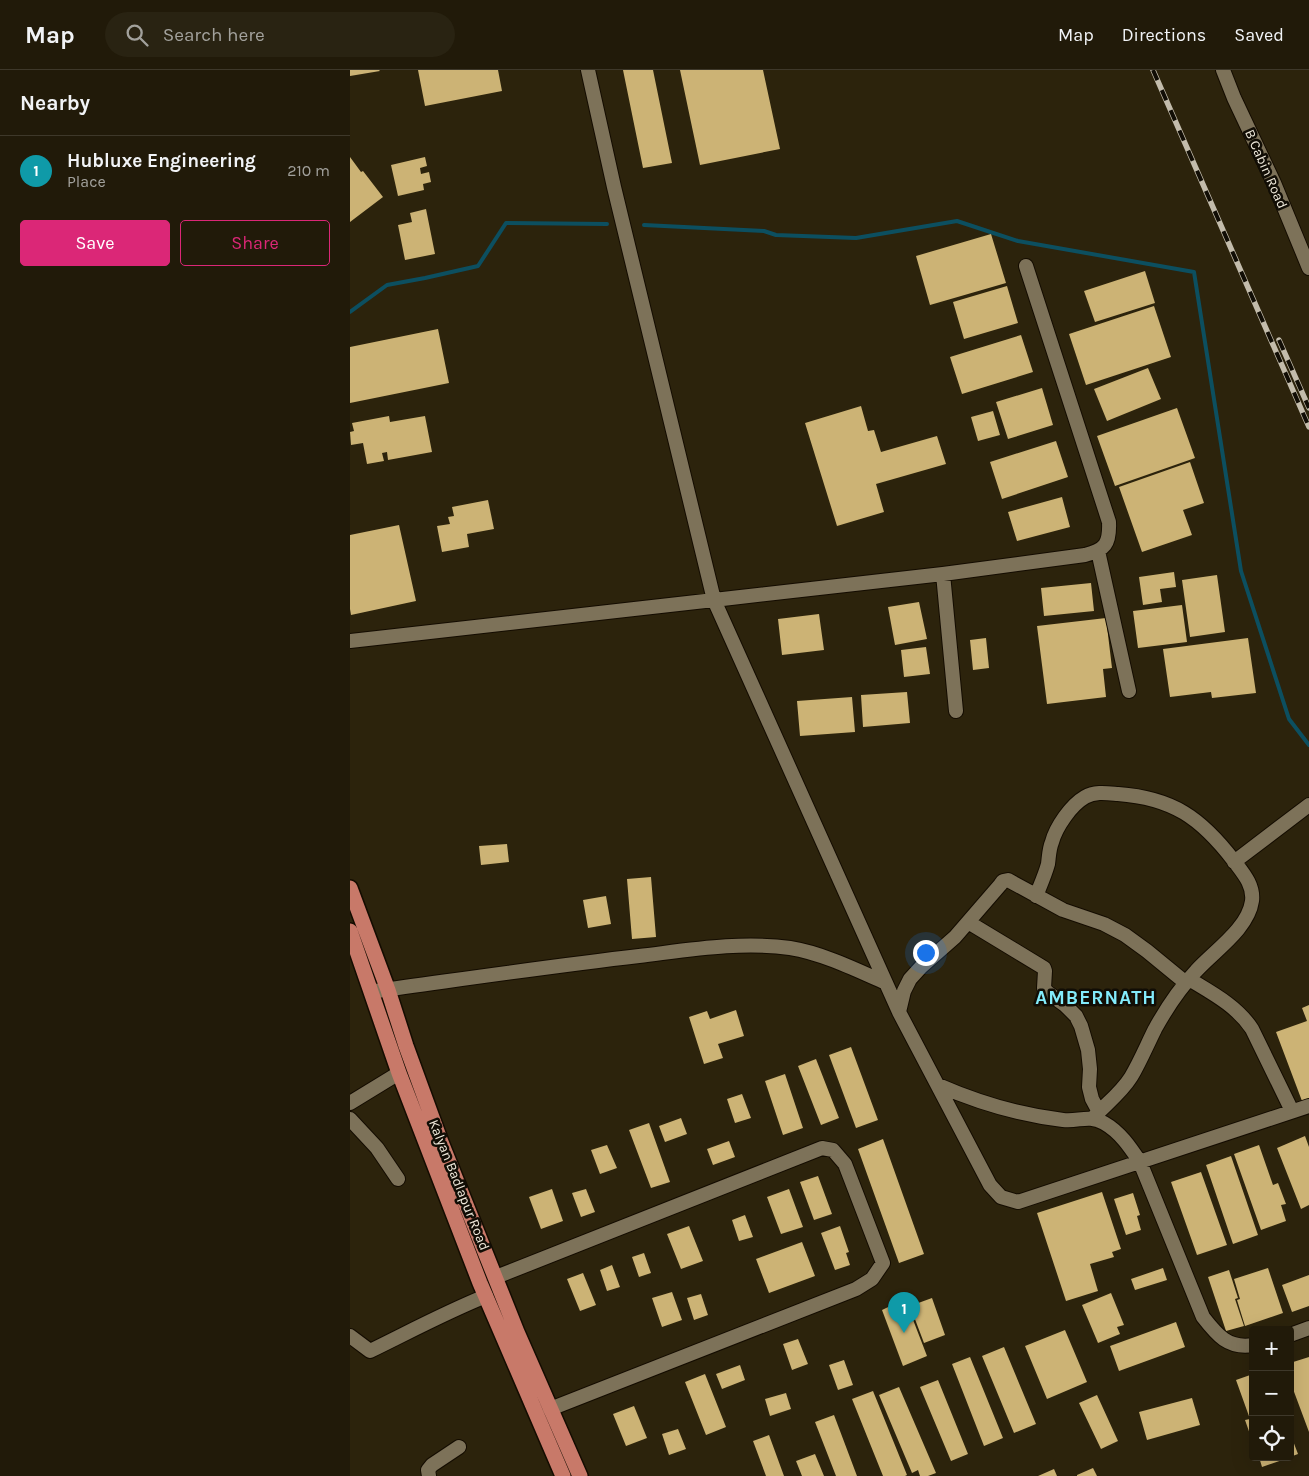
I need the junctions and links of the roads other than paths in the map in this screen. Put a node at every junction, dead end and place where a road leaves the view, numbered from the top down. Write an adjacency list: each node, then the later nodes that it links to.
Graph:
1 (588, 70): 7 (street)
2 (1223, 70): 4 (street, B Cabin Road)
3 (1026, 266): 5 (street)
4 (1309, 268)
5 (1098, 551): 6 (street); 9 (street)
6 (943, 574): 7 (street); 10 (street)
7 (714, 600): 8 (street); 18 (street)
8 (350, 641)
9 (1130, 691)
10 (956, 711)
11 (1309, 804): 12 (street)
12 (1234, 862): 14 (street); 17 (street)
13 (350, 888): 19 (main road, Kalyan Badlapur Road)
14 (1036, 896): 15 (street); 17 (street)
15 (968, 922): 21 (street); 27 (street)
16 (350, 931): 20 (main road, Kalyan Badlapur Road)
17 (1187, 981): 26 (street); 27 (street)
18 (886, 984): 19 (street); 21 (street)
19 (388, 990): 20 (street); 29 (main road, Kalyan Badlapur Road)
20 (372, 992): 22 (main road, Kalyan Badlapur Road)
21 (898, 1012): 23 (street)
22 (399, 1073): 24 (street); 29 (main road, Kalyan Badlapur Road)
23 (938, 1085): 27 (street); 30 (street)
24 (350, 1103)
25 (1309, 1106): 26 (street)
26 (1292, 1111): 30 (street)
27 (1096, 1115): 30 (street)
28 (350, 1120): 31 (street)
29 (434, 1144): 32 (main road, Kalyan Badlapur Road); 33 (main road, Kalyan Badlapur Road)
30 (1140, 1162): 37 (street)
31 (398, 1179)
32 (496, 1277): 33 (main road); 38 (main road, Kalyan Badlapur Road); 38 (street)
33 (483, 1290): 36 (street); 38 (main road, Kalyan Badlapur Road)
34 (1309, 1328): 35 (street)
35 (1294, 1334)
36 (350, 1336)
37 (1249, 1346)
38 (544, 1412): 41 (main road, Kalyan Badlapur Road); 42 (main road, Kalyan Badlapur Road)
39 (459, 1447): 40 (street)
40 (429, 1476)
41 (563, 1476)
42 (580, 1476)

